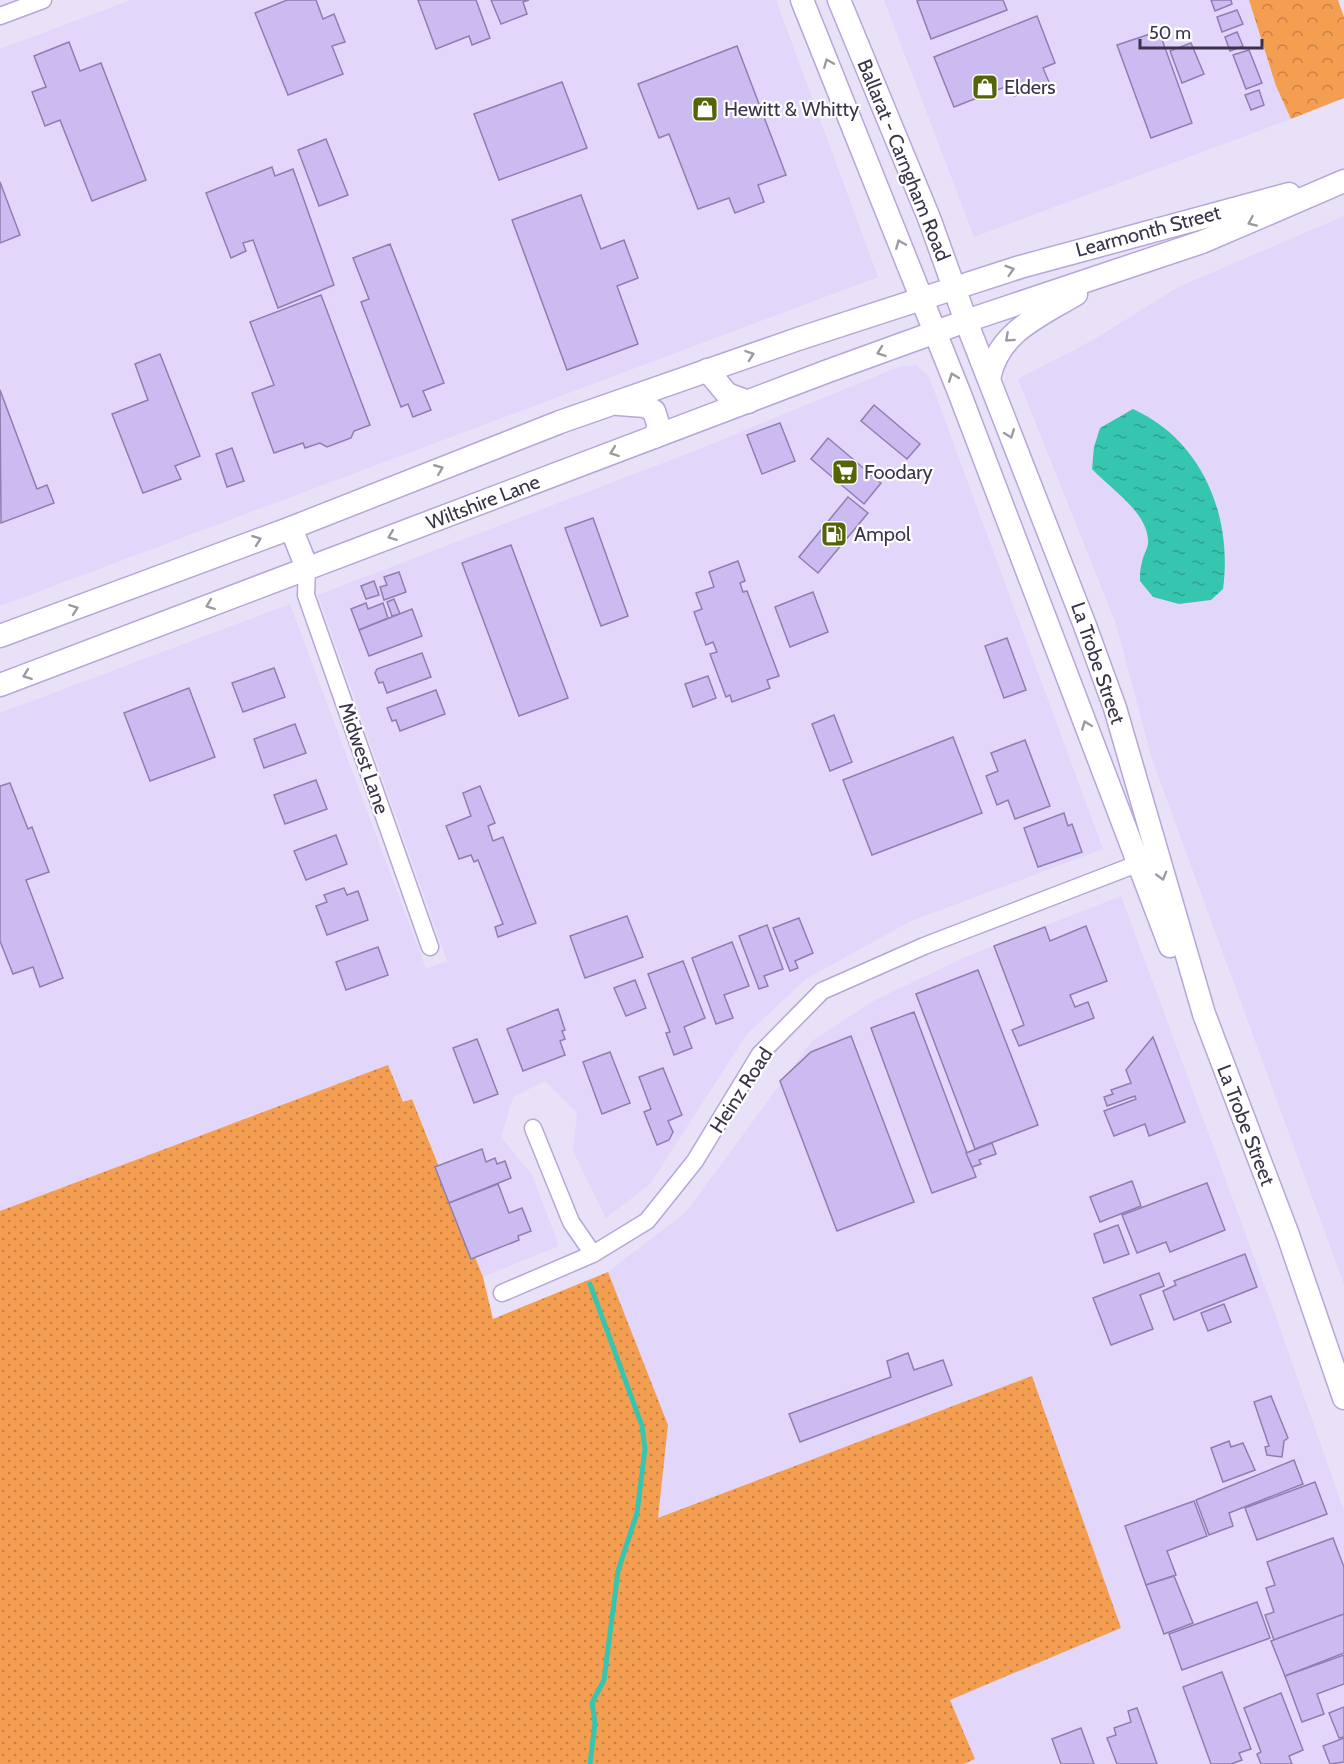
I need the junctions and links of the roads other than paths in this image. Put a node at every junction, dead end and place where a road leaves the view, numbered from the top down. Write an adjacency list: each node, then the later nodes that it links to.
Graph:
1 (43, 0): 4 (street)
2 (802, 0): 8 (main road, Ballarat - Carngham Road, one-way to 2)
3 (839, 0): 7 (main road, Ballarat - Carngham Road)
4 (0, 16)
5 (1344, 180): 6 (main road, Learmonth Street, one-way to 6); 7 (main road, Learmonth Street, one-way to 5)
6 (1112, 273): 9 (main road, Learmonth Street); 12 (main road, one-way to 12)
7 (954, 287): 8 (main road); 9 (main road, Ballarat - Carngham Road)
8 (922, 299): 10 (main road, Ballarat - Carngham Road); 11 (main road, one-way to 8)
9 (966, 321): 10 (main road, Wiltshire Lane); 12 (main road, La Trobe Street)
10 (935, 332): 13 (main road, Wiltshire Lane, one-way to 13); 19 (main road, La Trobe Street, one-way to 10)
11 (707, 370): 13 (main road); 14 (main road)
12 (989, 379): 16 (main road, La Trobe Street, one-way to 16)
13 (748, 402): 15 (main road, Wiltshire Lane)
14 (612, 404): 15 (main road); 17 (main road, one-way to 14)
15 (654, 437): 18 (main road, Wiltshire Lane, one-way to 18)
16 (1034, 494): 19 (main road); 22 (main road, La Trobe Street)
17 (291, 528): 18 (main road); 20 (main road, one-way to 17)
18 (307, 568): 21 (main road, Wiltshire Lane, one-way to 21); 24 (street, Midwest Lane)
19 (1041, 577): 23 (main road, La Trobe Street, one-way to 19)
20 (0, 636)
21 (0, 685)
22 (1123, 735): 23 (main road); 25 (main road, La Trobe Street, one-way to 25)
23 (1137, 864): 25 (main road, La Trobe Street); 28 (street, Heinz Road)
24 (430, 947)
25 (1204, 1014): 27 (main road, La Trobe Street)
26 (533, 1128): 28 (street)
27 (1288, 1235): 30 (main road, La Trobe Street); 31 (main road, La Trobe Street)
28 (593, 1254): 29 (street, Heinz Road)
29 (502, 1293)
30 (1344, 1357)
31 (1344, 1398)

